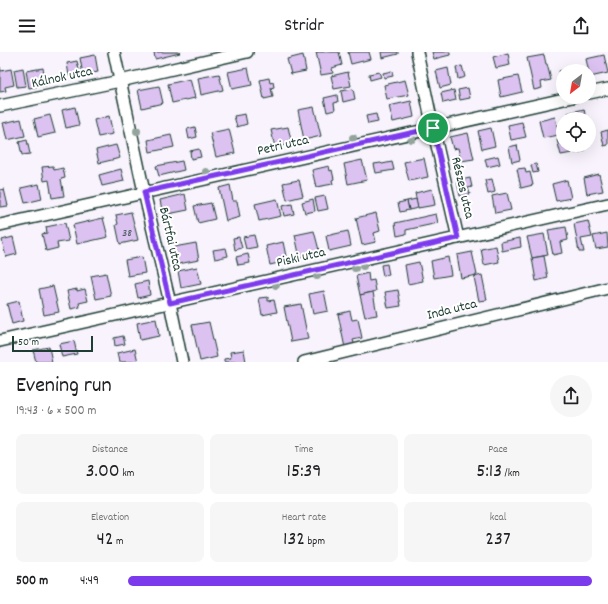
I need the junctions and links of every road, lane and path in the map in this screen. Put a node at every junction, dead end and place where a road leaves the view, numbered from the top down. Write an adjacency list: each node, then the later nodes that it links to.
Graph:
1 (114, 52): 4 (street, Bártfai utca)
2 (246, 52): 4 (street, Kálnok utca)
3 (417, 52): 9 (street, Részes utca)
4 (120, 81): 8 (street, Kálnok utca); 10 (street, Bártfai utca)
5 (608, 89): 6 (street)
6 (596, 92)
7 (556, 101): 9 (street, Petri utca)
8 (0, 106)
9 (433, 128): 10 (street, Petri utca); 13 (street, Részes utca)
10 (144, 192): 12 (street, Petri utca); 15 (street, Bártfai utca)
11 (608, 204): 13 (street, Piski utca)
12 (0, 224)
13 (458, 238): 15 (street, Piski utca)
14 (608, 288): 18 (street, Inda utca)
15 (170, 303): 16 (street, Piski utca); 17 (street, Bártfai utca)
16 (0, 341)
17 (182, 362)
18 (304, 362)

